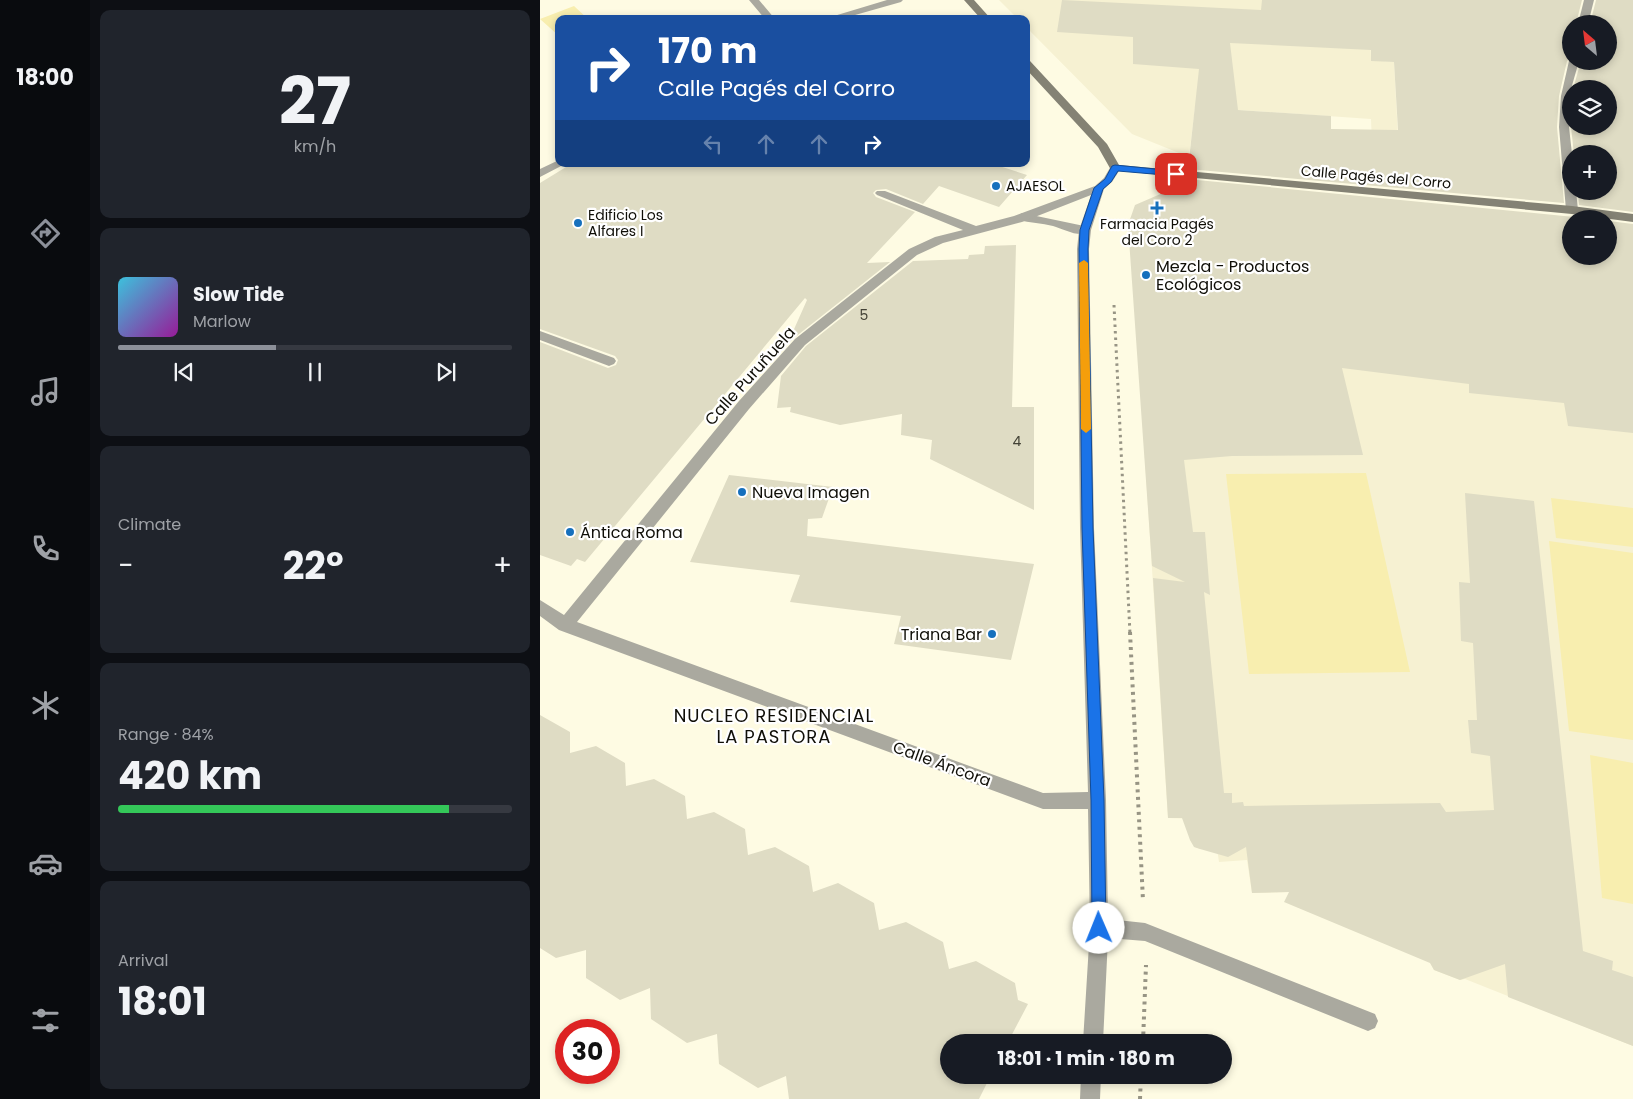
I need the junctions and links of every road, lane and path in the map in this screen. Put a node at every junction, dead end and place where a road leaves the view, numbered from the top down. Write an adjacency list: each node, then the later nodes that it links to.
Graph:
1 (754, 0): 5 (street)
2 (898, 0): 6 (street)
3 (969, 0): 7 (main road)
4 (1589, 0): 8 (street)
5 (767, 15)
6 (844, 15)
7 (982, 15)
8 (1585, 15)
9 (1030, 67): 12 (main road)
10 (1572, 70): 16 (street)
11 (555, 165): 13 (street)
12 (1115, 168): 14 (street); 16 (main road, Calle Pagés del Corro)
13 (540, 174)
14 (1099, 188): 18 (street, Calle Puruñuela); 21 (street)
15 (881, 193): 20 (street)
16 (1572, 210)
17 (1617, 216): 19 (main road, Calle Pagés del Corro)
18 (1022, 217): 20 (street, Calle Puruñuela); 21 (street)
19 (1633, 218)
20 (975, 230): 26 (street, Calle Puruñuela)
21 (1085, 230): 27 (street)
22 (1113, 296): 28 (path)
23 (540, 335): 24 (street)
24 (609, 361)
25 (540, 607): 26 (street, Calle Áncora)
26 (565, 626): 27 (street, Calle Áncora)
27 (1097, 800): 29 (street)
28 (1142, 888)
29 (1099, 928): 31 (street); 32 (street)
30 (1145, 1000): 33 (path)
31 (1368, 1021)
32 (1093, 1034)
33 (1143, 1034)
34 (1091, 1084): 36 (street)
35 (1141, 1084): 37 (path)
36 (1090, 1099)
37 (1140, 1099)

